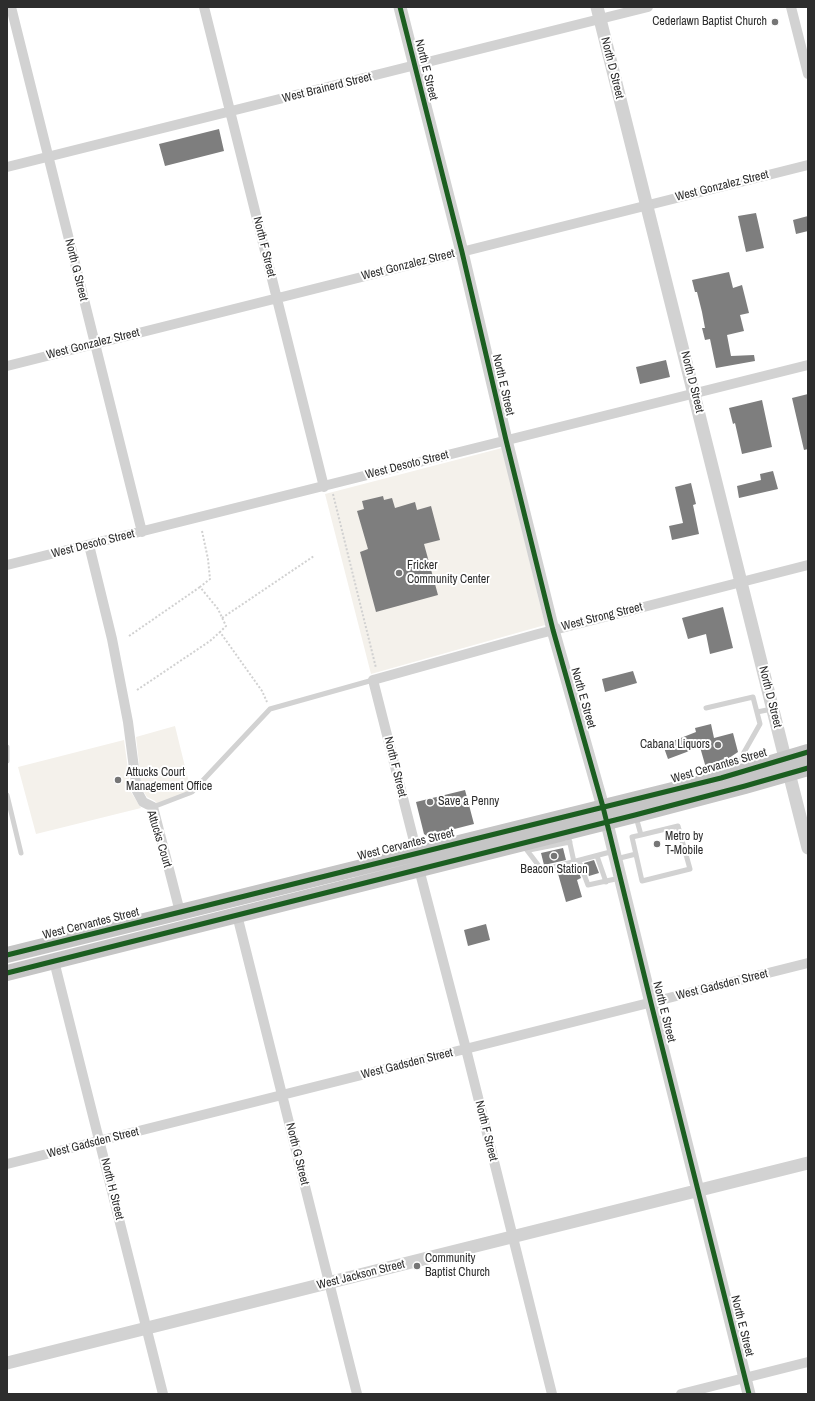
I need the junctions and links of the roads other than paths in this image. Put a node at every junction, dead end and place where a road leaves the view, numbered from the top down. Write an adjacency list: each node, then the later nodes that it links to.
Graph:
1 (11, 7): 10 (street, North G Street)
2 (204, 7): 9 (street, North F Street)
3 (400, 7): 7 (street, North E Street)
4 (648, 7): 6 (street, West Brainerd Street)
5 (791, 7): 8 (street)
6 (599, 13): 7 (street, West Brainerd Street); 13 (street, North D Street)
7 (415, 66): 9 (street, West Brainerd Street); 14 (street, North E Street)
8 (808, 74)
9 (231, 112): 10 (street, West Brainerd Street); 15 (street, North F Street)
10 (48, 157): 12 (street, West Brainerd Street); 16 (street, North G Street)
11 (808, 165): 13 (street, West Gonzalez Street)
12 (7, 167)
13 (647, 205): 14 (street, West Gonzalez Street); 19 (street, North D Street)
14 (462, 252): 15 (street, West Gonzalez Street); 20 (street, North E Street)
15 (277, 298): 16 (street, West Gonzalez Street); 21 (street, North F Street)
16 (94, 344): 18 (street, West Gonzalez Street); 22 (street, North G Street)
17 (808, 365): 19 (street, West Desoto Street)
18 (7, 366)
19 (694, 393): 20 (street, West Desoto Street); 26 (street, North D Street)
20 (506, 440): 21 (street, West Desoto Street); 27 (street, North E Street)
21 (328, 486): 22 (street, West Desoto Street)
22 (142, 532): 23 (street, West Desoto Street)
23 (89, 545): 24 (street, West Desoto Street); 39 (street, Attucks Court)
24 (7, 565)
25 (808, 565): 26 (street, West Strong Street)
26 (742, 582): 27 (street, West Strong Street); 30 (street, North D Street)
27 (553, 630): 28 (street, West Strong Street); 40 (street, North E Street)
28 (376, 680): 39 (lane); 47 (street, North F Street)
29 (706, 708): 31 (lane)
30 (773, 708): 31 (lane); 35 (street, North D Street)
31 (757, 712): 37 (lane)
32 (7, 747): 34 (lane)
33 (808, 752): 35 (main road, West Cervantes Street)
34 (7, 761)
35 (787, 765): 36 (main road, West Cervantes Street); 37 (main road, West Cervantes Street); 41 (main road, West Cervantes Street); 45 (street, North D Street)
36 (808, 768)
37 (732, 774): 40 (main road, West Cervantes Street)
38 (7, 795): 46 (lane)
39 (153, 807): 56 (street, Attucks Court)
40 (605, 814): 41 (main road, West Cervantes Street); 43 (main road, West Cervantes Street); 47 (main road, West Cervantes Street); 49 (street, North E Street)
41 (635, 814): 42 (lane)
42 (640, 835): 48 (lane); 48 (lane)
43 (569, 836): 44 (main road, West Cervantes Street); 51 (lane)
44 (524, 847): 51 (lane); 52 (main road, West Cervantes Street)
45 (808, 848)
46 (20, 853)
47 (416, 853): 53 (main road, West Cervantes Street)
48 (636, 854): 49 (lane)
49 (615, 855): 50 (lane); 54 (street, North E Street)
50 (597, 856): 51 (lane); 55 (lane)
51 (577, 861): 55 (lane)
52 (419, 869): 57 (main road, West Cervantes Street); 64 (street, North F Street)
53 (325, 876): 56 (main road, West Cervantes Street); 57 (main road)
54 (621, 878): 55 (lane); 63 (street, North E Street)
55 (606, 882)
56 (180, 912): 58 (main road); 59 (main road, West Cervantes Street)
57 (237, 915): 58 (main road, West Cervantes Street); 65 (street, North G Street)
58 (91, 952): 60 (main road, West Cervantes Street)
59 (7, 955)
60 (54, 961): 62 (main road, West Cervantes Street); 66 (street, North H Street)
61 (808, 963): 63 (street, West Gadsden Street)
62 (7, 973)
63 (651, 1003): 64 (street, West Gadsden Street); 69 (street, North E Street)
64 (466, 1049): 65 (street, West Gadsden Street); 70 (street, North F Street)
65 (282, 1095): 66 (street, West Gadsden Street); 71 (street, North G Street)
66 (100, 1141): 68 (street, West Gadsden Street); 72 (street, North H Street)
67 (808, 1163): 69 (street, West Jackson Street)
68 (7, 1164)
69 (698, 1190): 70 (street, West Jackson Street); 75 (street, North E Street)
70 (512, 1237): 71 (street, West Jackson Street); 78 (street, North F Street)
71 (330, 1282): 72 (street, West Jackson Street); 77 (street, North G Street)
72 (147, 1329): 74 (street, West Jackson Street); 76 (street, North H Street)
73 (808, 1362): 75 (street)
74 (7, 1363)
75 (745, 1378): 79 (street); 80 (street, North E Street)
76 (164, 1394)
77 (357, 1394)
78 (552, 1394)
79 (681, 1394)
80 (749, 1394)

